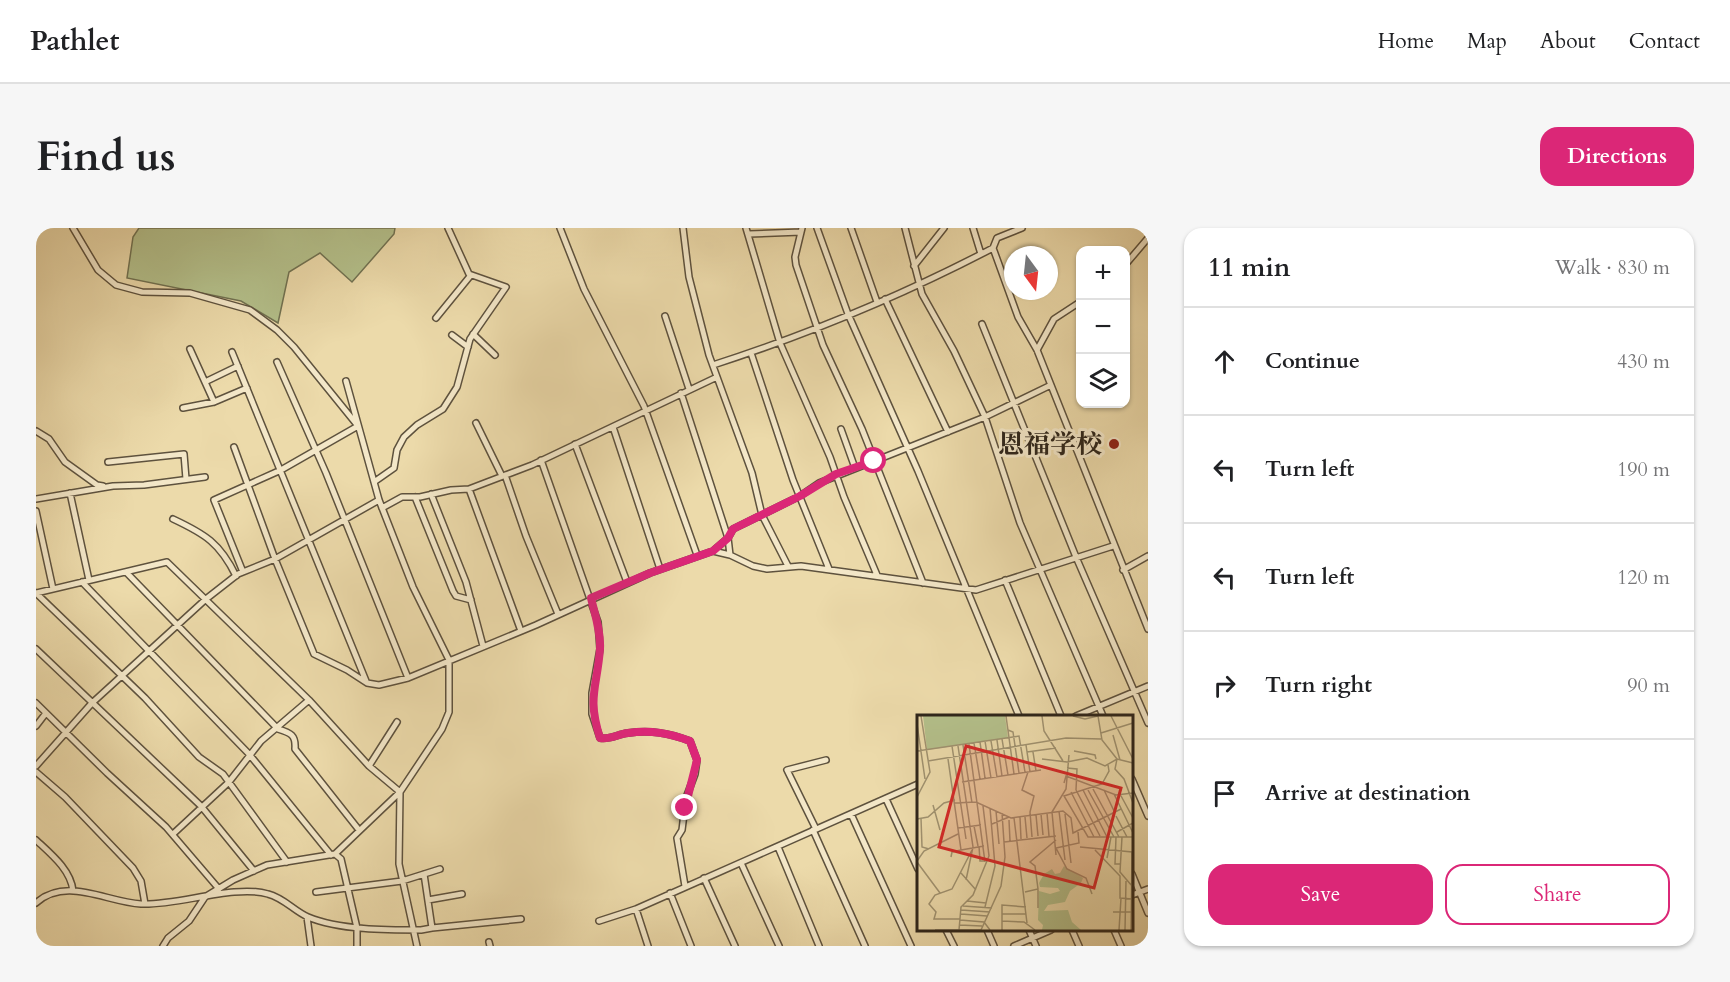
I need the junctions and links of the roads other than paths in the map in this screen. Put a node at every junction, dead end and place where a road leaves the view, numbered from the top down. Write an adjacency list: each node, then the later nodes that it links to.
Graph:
1 (73, 228): 53 (street)
2 (448, 228): 18 (street)
3 (560, 228): 50 (street)
4 (684, 228): 38 (street)
5 (818, 228): 23 (street)
6 (851, 228): 21 (street)
7 (905, 228): 17 (street)
8 (944, 228): 17 (street)
9 (973, 228): 15 (street)
10 (1022, 228): 14 (street)
11 (801, 230): 12 (street); 27 (street)
12 (747, 231): 30 (street)
13 (1148, 238): 16 (street)
14 (993, 248): 15 (street); 33 (street)
15 (981, 254): 19 (street)
16 (1130, 258)
17 (914, 266): 19 (street)
18 (471, 275): 25 (street); 28 (street)
19 (919, 285): 20 (street); 51 (street)
20 (885, 299): 21 (street); 57 (street)
21 (877, 302): 23 (street)
22 (1076, 305): 33 (street)
23 (848, 314): 27 (street); 60 (street)
24 (665, 316): 45 (street)
25 (436, 318)
26 (982, 324): 48 (street)
27 (818, 328): 30 (street); 63 (street)
28 (473, 334): 31 (street); 36 (street)
29 (452, 335): 31 (street)
30 (780, 343): 35 (street); 67 (street)
31 (468, 347): 71 (street)
32 (190, 349): 41 (street)
33 (1037, 350): 43 (street)
34 (232, 352): 39 (street)
35 (751, 353): 38 (street); 77 (street)
36 (495, 355)
37 (277, 362): 61 (street)
38 (713, 365): 40 (street)
39 (238, 366): 41 (street); 44 (street)
40 (717, 377): 45 (street); 83 (street)
41 (207, 381): 47 (street)
42 (346, 381): 53 (street)
43 (1051, 385): 48 (street); 88 (street)
44 (247, 388): 47 (street); 66 (street)
45 (688, 389): 46 (street)
46 (681, 393): 50 (street); 86 (street)
47 (214, 402): 49 (street)
48 (1014, 403): 51 (street); 93 (street)
49 (183, 408)
50 (646, 412): 54 (street); 90 (street)
51 (984, 417): 57 (street); 98 (street)
52 (476, 423): 68 (street)
53 (358, 426): 61 (street); 71 (street)
54 (613, 427): 58 (street); 96 (street)
55 (841, 429): 65 (street)
56 (36, 431): 72 (street)
57 (948, 432): 60 (street)
58 (575, 444): 62 (street); 107 (street)
59 (234, 447): 73 (street)
60 (908, 448): 63 (street); 110 (street)
61 (315, 450): 66 (street); 85 (street)
62 (541, 460): 68 (street); 112 (street)
63 (874, 461): 65 (street); 108 (street)
64 (108, 462): 70 (street)
65 (855, 468): 67 (street)
66 (281, 470): 73 (street); 87 (street)
67 (836, 474): 77 (street); 102 (street)
68 (504, 476): 74 (street); 115 (street)
69 (205, 477): 70 (street)
70 (186, 479): 72 (street)
71 (374, 482): 80 (street)
72 (108, 486): 75 (street)
73 (248, 486): 94 (street); 101 (street)
74 (469, 489): 76 (street); 118 (street)
75 (70, 493): 79 (street); 104 (street)
76 (431, 494): 78 (street); 114 (street)
77 (800, 496): 83 (street); 97 (street)
78 (415, 497): 81 (street); 114 (street)
79 (36, 499)
80 (379, 500): 81 (street); 85 (street)
81 (382, 508): 122 (street)
82 (36, 511): 109 (street)
83 (762, 515): 86 (street); 95 (street)
84 (173, 519): 103 (street)
85 (344, 520): 87 (street); 124 (street)
86 (728, 538): 89 (street); 91 (street)
87 (309, 539): 94 (street); 125 (street)
88 (1113, 546): 93 (street); 99 (street)
89 (713, 551): 90 (street); 91 (street)
90 (697, 555): 96 (street)
91 (730, 555): 95 (street)
92 (1148, 556): 99 (street)
93 (1076, 557): 98 (street); 127 (street)
94 (275, 559): 101 (street); 125 (street)
95 (788, 566): 97 (street)
96 (660, 569): 107 (street)
97 (829, 569): 102 (street)
98 (1039, 569): 105 (street); 131 (street)
99 (1123, 570): 117 (street)
100 (126, 572): 104 (street); 113 (street); 116 (street)
101 (243, 572): 103 (street)
102 (877, 575): 108 (street)
103 (236, 576): 113 (street)
104 (89, 580): 106 (street)
105 (1005, 580): 110 (street); 134 (street)
106 (82, 582): 109 (street); 121 (street)
107 (627, 582): 112 (street)
108 (924, 583): 110 (street)
109 (53, 589): 111 (street)
110 (965, 589): 133 (street)
111 (36, 593): 123 (street)
112 (591, 598): 115 (street); 170 (street)
113 (206, 599): 116 (street); 128 (street)
114 (471, 600): 119 (street)
115 (558, 614): 118 (street)
116 (178, 626): 121 (street); 140 (street)
117 (1148, 629)
118 (521, 631): 119 (street)
119 (483, 646): 122 (street)
120 (36, 649): 130 (street)
121 (150, 652): 123 (street); 142 (street)
122 (449, 660): 124 (street); 150 (street)
123 (121, 678): 130 (street); 147 (street)
124 (408, 678): 125 (street)
125 (367, 683)
126 (1148, 686): 127 (street)
127 (1134, 692): 131 (street); 138 (street)
128 (309, 700): 140 (street); 145 (street)
129 (36, 703): 132 (street)
130 (92, 703): 141 (street); 152 (street)
131 (1098, 707): 135 (street); 136 (street)
132 (46, 713): 139 (street); 141 (street)
133 (1018, 715)
134 (1060, 715)
135 (1080, 715)
136 (1102, 715)
137 (397, 722): 145 (street)
138 (1148, 723)
139 (36, 726)
140 (278, 729): 142 (street); 156 (street)
141 (66, 734): 144 (street); 157 (street)
142 (249, 754): 147 (street); 160 (street)
143 (826, 760): 155 (street)
144 (36, 766)
145 (369, 766): 150 (street)
146 (36, 772): 183 (street)
147 (229, 782): 152 (street); 161 (street)
148 (1133, 783): 154 (street)
149 (917, 784): 151 (street)
150 (400, 792): 156 (street); 169 (street)
151 (886, 799): 153 (street); 163 (street)
152 (201, 806): 157 (street); 165 (street)
153 (851, 814): 155 (street); 209 (street)
154 (1148, 816)
155 (815, 829): 159 (street); 208 (street)
156 (359, 830): 160 (street)
157 (172, 834): 172 (street)
158 (36, 840): 174 (street)
159 (777, 847): 162 (street); 207 (street)
160 (333, 854): 161 (street); 171 (street)
161 (287, 862): 165 (street)
162 (741, 863): 167 (street); 206 (street)
163 (917, 867)
164 (441, 869): 166 (street)
165 (254, 871): 172 (street)
166 (424, 874): 169 (street); 181 (street)
167 (704, 878): 170 (street); 205 (street)
168 (1133, 878): 176 (street)
169 (402, 881): 171 (street); 191 (street)
170 (685, 886): 177 (street)
171 (347, 887): 175 (street); 189 (street)
172 (219, 889): 180 (street)
173 (1148, 889): 176 (street)
174 (73, 891): 182 (street); 183 (street)
175 (316, 892)
176 (1139, 892): 179 (street); 185 (street)
177 (670, 893): 184 (street); 204 (street)
178 (462, 894): 181 (street)
179 (1133, 894)
180 (205, 897): 183 (street); 186 (street); 199 (street)
181 (428, 900): 190 (street)
182 (36, 903)
183 (145, 904)
184 (636, 909): 188 (street); 203 (street)
185 (1148, 912)
186 (308, 917): 189 (street); 200 (street)
187 (521, 919): 190 (street)
188 (599, 921)
189 (357, 928): 191 (street); 201 (street)
190 (432, 928): 191 (street)
191 (412, 930): 202 (street)
192 (946, 931): 210 (street)
193 (987, 931): 211 (street)
194 (1029, 931): 198 (street)
195 (1048, 931): 198 (street)
196 (1072, 931): 214 (street)
197 (1114, 931): 215 (street)
198 (1032, 937): 212 (street); 213 (street)
199 (164, 946)
200 (311, 946)
201 (357, 946)
202 (417, 946)
203 (648, 946)
204 (691, 946)
205 (735, 946)
206 (778, 946)
207 (819, 946)
208 (865, 946)
209 (911, 946)
210 (954, 946)
211 (994, 946)
212 (1014, 946)
213 (1036, 946)
214 (1079, 946)
215 (1121, 946)

